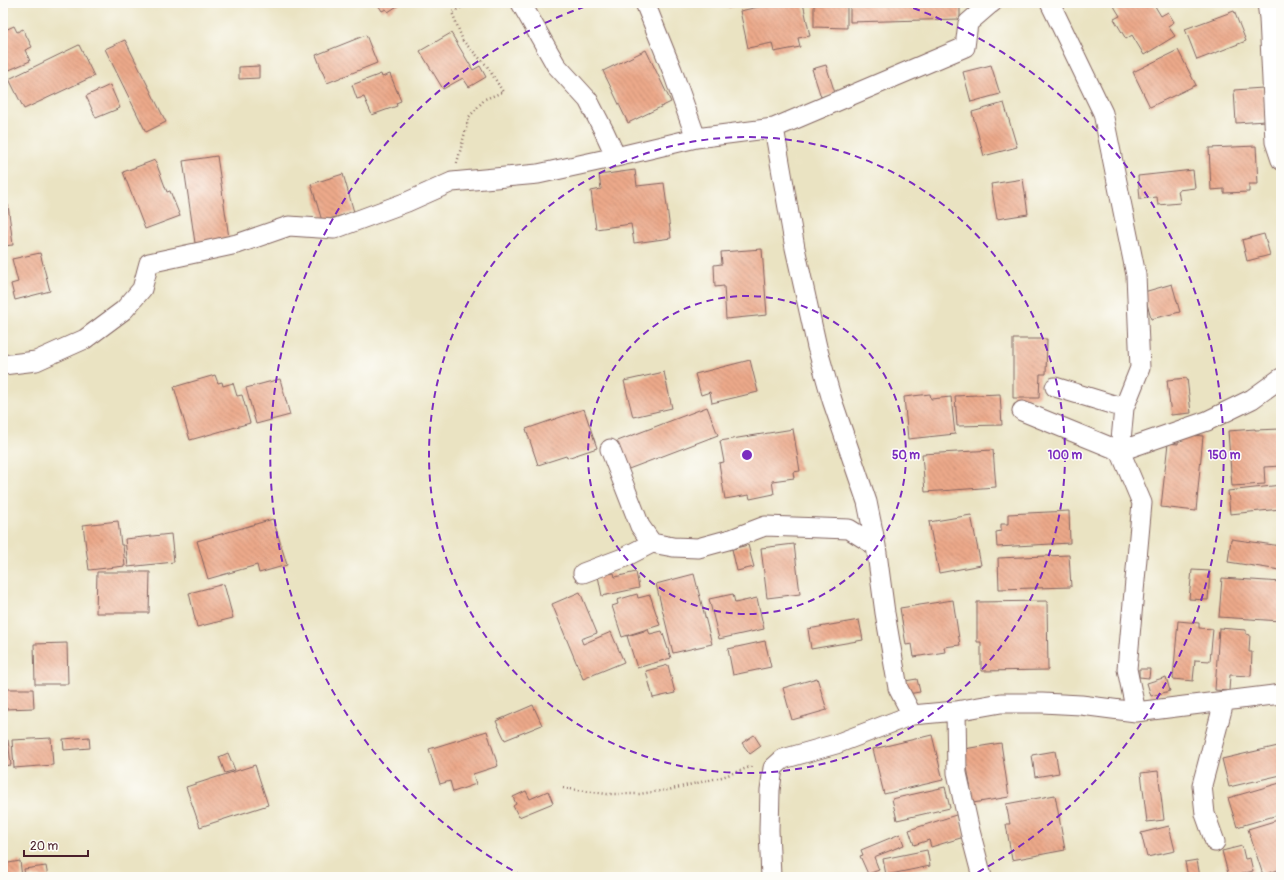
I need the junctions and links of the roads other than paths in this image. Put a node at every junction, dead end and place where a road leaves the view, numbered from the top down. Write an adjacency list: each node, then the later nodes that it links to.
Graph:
1 (520, 3): 10 (street)
2 (645, 3): 9 (street)
3 (971, 3): 7 (street)
4 (992, 3): 7 (street)
5 (1050, 3): 15 (street)
6 (1267, 3): 11 (street)
7 (968, 23): 8 (street)
8 (774, 128): 9 (street); 20 (street)
9 (696, 138): 10 (street)
10 (616, 157): 12 (street)
11 (1281, 160)
12 (3, 365)
13 (1281, 378): 18 (street)
14 (1055, 387): 15 (street)
15 (1124, 408): 18 (street)
16 (1022, 411): 18 (street)
17 (610, 449): 19 (street)
18 (1120, 451): 25 (street)
19 (652, 543): 20 (street); 21 (street)
20 (876, 546): 26 (street)
21 (583, 573)
22 (1281, 694): 23 (street)
23 (1224, 702): 25 (street); 27 (street)
24 (956, 710): 25 (street); 26 (street); 29 (street)
25 (1136, 712)
26 (912, 715): 28 (street)
27 (1215, 842)
28 (771, 877)
29 (982, 877)

